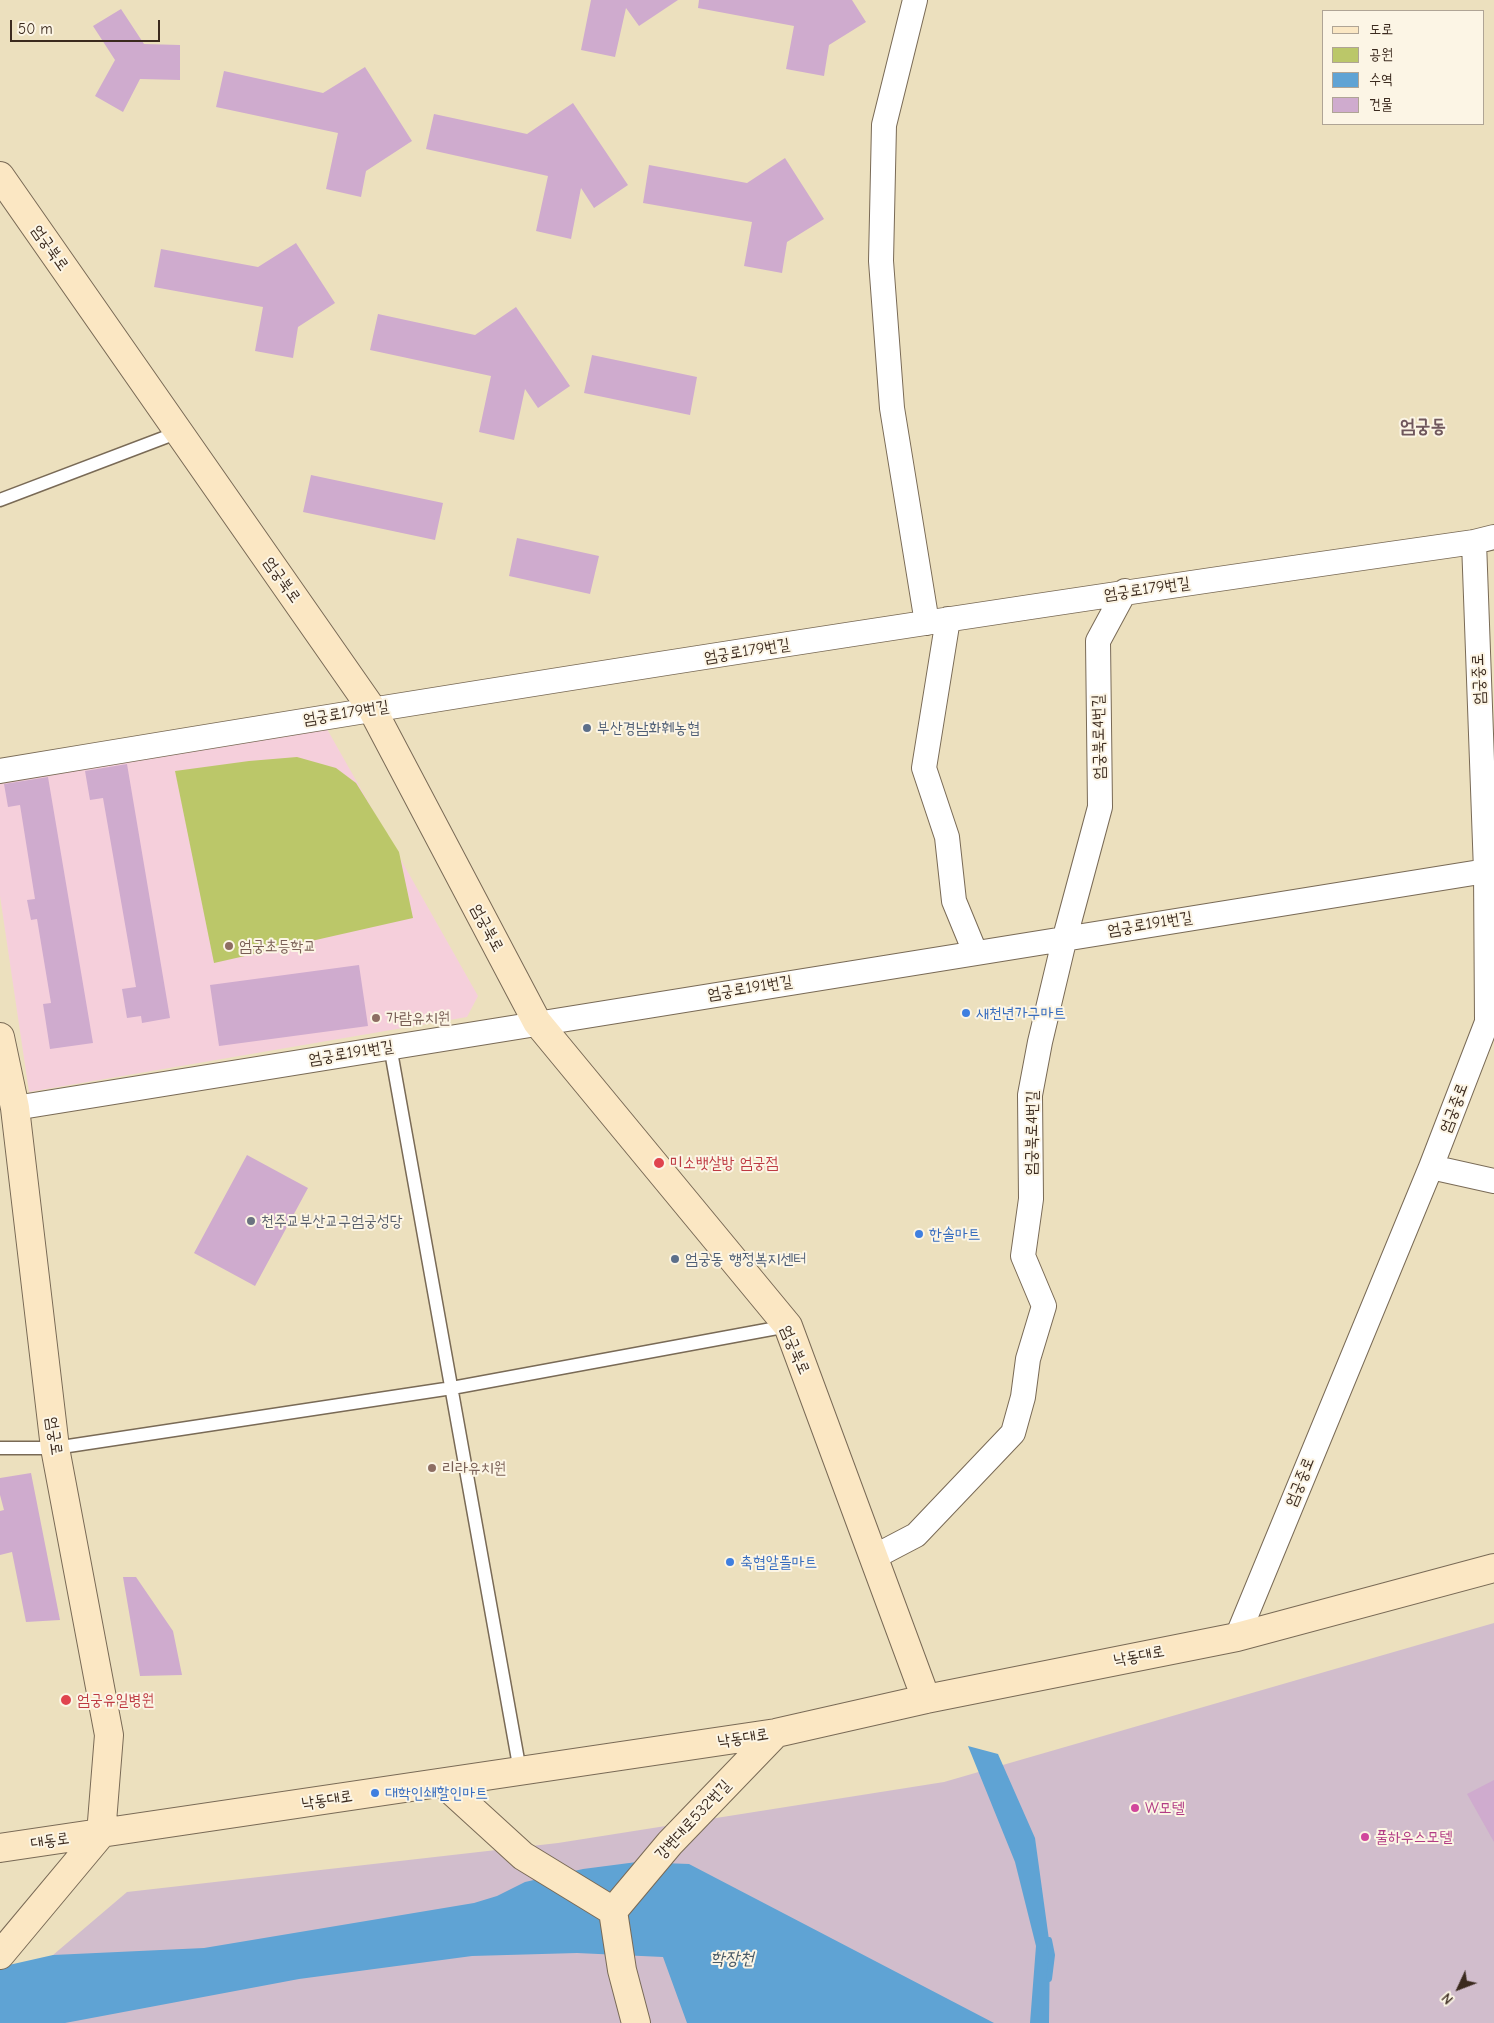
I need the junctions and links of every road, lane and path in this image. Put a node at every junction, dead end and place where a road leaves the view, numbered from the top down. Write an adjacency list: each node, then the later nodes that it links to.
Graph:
1 (915, 0): 7 (street)
2 (0, 176): 3 (street, 엄궁북로)
3 (179, 432): 4 (lane); 8 (street, 엄궁북로)
4 (0, 500)
5 (1484, 540): 6 (street, 엄궁로179번길); 10 (street, 엄궁중로)
6 (1125, 591): 7 (street, 엄궁로179번길); 11 (street, 엄궁북로4번길)
7 (937, 621): 8 (street, 엄궁로179번길); 12 (street)
8 (372, 709): 9 (street, 엄궁로179번길); 13 (street, 엄궁북로)
9 (0, 770)
10 (1490, 870): 11 (street, 엄궁로191번길); 17 (street, 엄궁중로)
11 (1065, 938): 12 (street, 엄궁로191번길); 23 (street, 엄궁북로4번길)
12 (975, 952): 13 (street, 엄궁로191번길)
13 (537, 1022): 15 (street, 엄궁로191번길); 19 (street, 엄궁북로)
14 (0, 1036): 16 (street, 엄궁로)
15 (390, 1046): 16 (street, 엄궁로191번길); 20 (lane)
16 (15, 1108): 22 (street, 엄궁로)
17 (1431, 1168): 18 (street); 25 (street, 엄궁중로)
18 (1494, 1181)
19 (788, 1326): 20 (lane); 23 (street, 엄궁북로)
20 (452, 1388): 22 (lane); 28 (lane)
21 (0, 1448): 22 (lane)
22 (55, 1448): 30 (street, 엄궁로)
23 (874, 1557): 26 (street, 엄궁북로)
24 (1494, 1568): 25 (street, 낙동대로)
25 (1237, 1636): 26 (street, 낙동대로)
26 (926, 1699): 27 (street, 낙동대로)
27 (776, 1732): 28 (street, 낙동대로); 32 (street, 강변대로532번길)
28 (520, 1771): 29 (street, 낙동대로)
29 (443, 1782): 30 (street, 낙동대로); 32 (street)
30 (101, 1834): 31 (street, 대동로); 33 (street)
31 (0, 1848)
32 (613, 1911): 34 (street)
33 (0, 1955)
34 (636, 2023)

